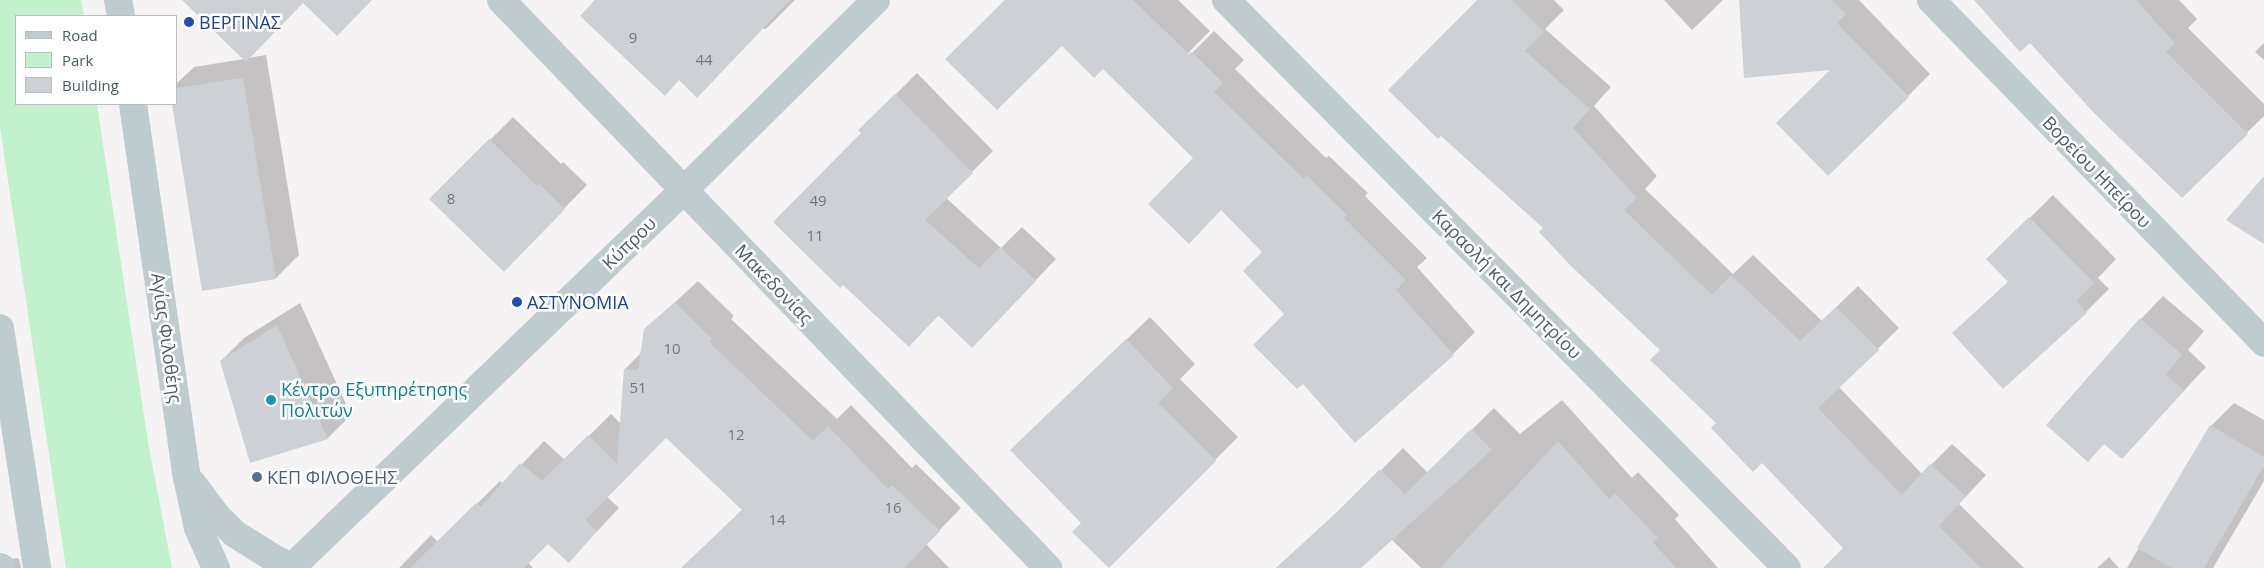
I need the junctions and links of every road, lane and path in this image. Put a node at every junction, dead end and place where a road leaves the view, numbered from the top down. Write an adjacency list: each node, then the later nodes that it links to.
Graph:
1 (118, 0): 6 (street)
2 (501, 0): 8 (street, Μακεδονίας)
3 (876, 0): 8 (street, Κύπρου)
4 (1226, 0): 16 (street, Καραολή και Δημητρίου)
5 (1931, 0): 10 (street, Βορείου Ηπείρου)
6 (121, 15)
7 (133, 105): 11 (street, Αγίας Φιλοθέης)
8 (684, 190): 12 (street, Κύπρου); 15 (street, Μακεδονίας)
9 (0, 328): 13 (street)
10 (2264, 343)
11 (187, 477): 12 (street, Κύπρου); 14 (street, Αγίας Φιλοθέης)
12 (292, 567)
13 (37, 568)
14 (216, 568)
15 (1048, 568)
16 (1787, 568)

